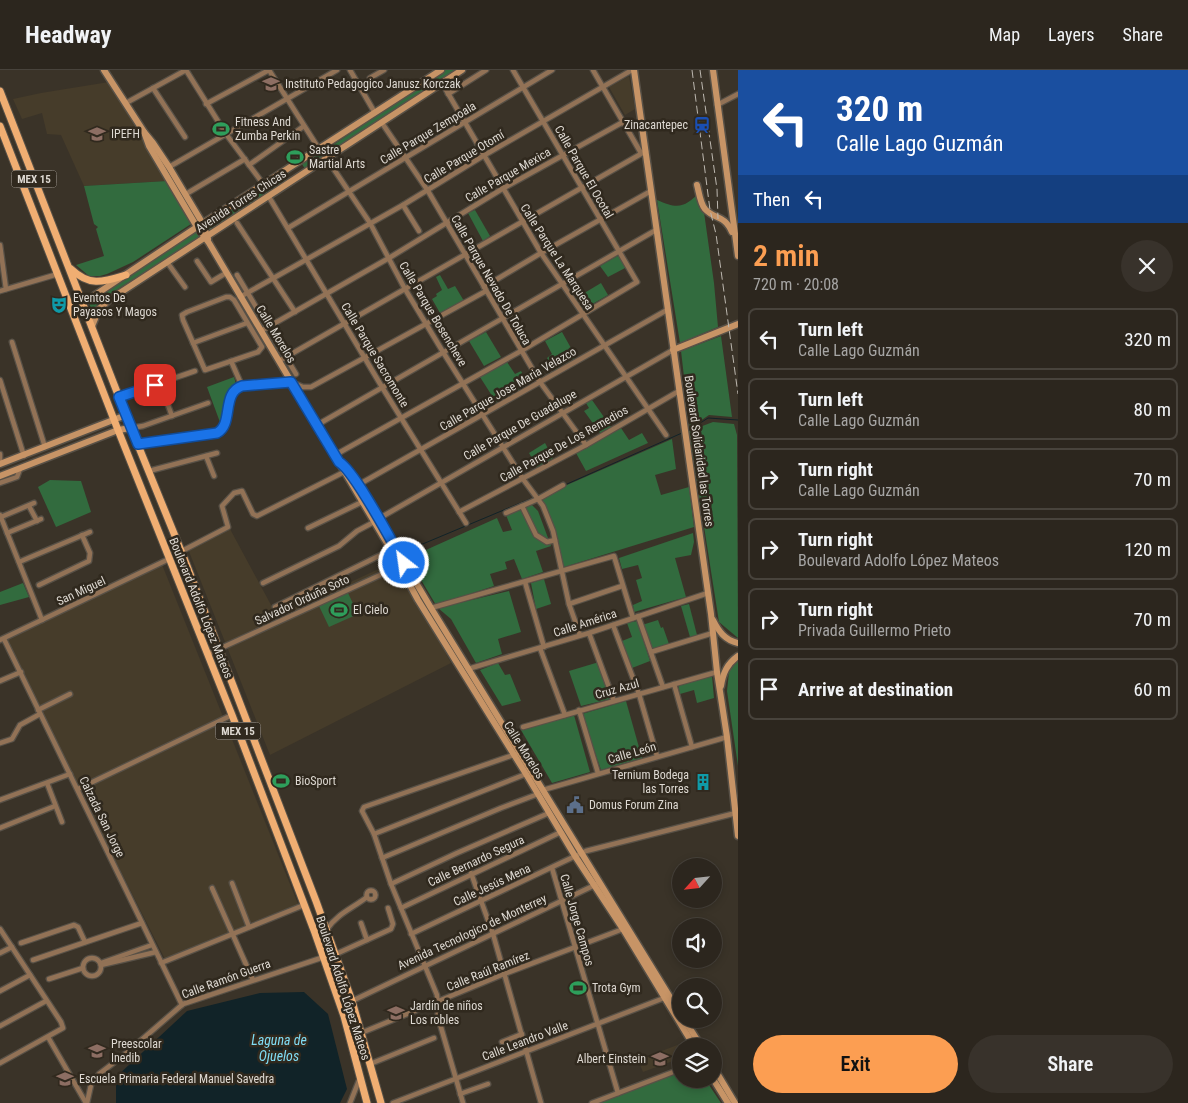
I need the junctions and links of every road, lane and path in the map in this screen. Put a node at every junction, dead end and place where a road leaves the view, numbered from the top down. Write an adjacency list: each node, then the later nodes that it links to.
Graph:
1 (186, 70): 20 (street); 26 (street)
2 (269, 70): 24 (street); 26 (street)
3 (338, 70): 24 (street)
4 (350, 70): 28 (street)
5 (384, 70): 16 (street)
6 (441, 70): 15 (main road, Avenida Torres Chicas)
7 (462, 70): 17 (main road, Avenida Torres Chicas)
8 (486, 70): 22 (street)
9 (513, 70): 18 (street, Calle Parque El Ocotal)
10 (552, 70): 18 (street, Calle Parque Zempoala)
11 (593, 70): 19 (street)
12 (633, 70): 19 (street, Calle Parque Otomí); 39 (main road, Boulevard Solidaridad las Torres)
13 (713, 70): 27 (main road)
14 (106, 71): 25 (main road)
15 (433, 72): 28 (main road, Avenida Torres Chicas)
16 (370, 78)
17 (442, 83): 22 (street, Calle Parque La Marquesa); 31 (main road, Avenida Torres Chicas)
18 (523, 87): 29 (street, Calle Parque El Ocotal); 32 (street, Calle Parque Zempoala)
19 (603, 87): 29 (street, Calle Parque Otomí); 30 (street)
20 (154, 88): 25 (street); 37 (street)
21 (0, 91): 82 (main road, Boulevard Adolfo López Mateos / MEX 15)
22 (448, 94): 32 (street, Calle Parque La Marquesa)
23 (738, 94): 27 (street)
24 (287, 100): 34 (street); 36 (street)
25 (126, 103): 35 (main road)
26 (206, 104): 36 (street)
27 (717, 105): 71 (main road)
28 (375, 112): 38 (main road, Avenida Torres Chicas)
29 (543, 122): 40 (street, Calle Parque El Ocotal); 41 (street, Calle Parque Otomí)
30 (623, 122): 39 (street); 40 (street, Calle Parque Mexica)
31 (382, 123): 42 (main road, Avenida Torres Chicas); 44 (street, Calle Parque Nevado De Toluca)
32 (464, 123): 41 (street, Calle Parque La Marquesa); 44 (street, Calle Parque Zempoala)
33 (0, 126): 84 (main road, Boulevard Adolfo López Mateos / MEX 15)
34 (304, 126): 38 (street); 46 (street)
35 (144, 132): 47 (main road); 66 (main road)
36 (226, 134): 43 (street); 47 (street)
37 (184, 137)
38 (320, 149): 45 (main road, Avenida Torres Chicas)
39 (643, 152): 54 (street); 56 (main road, Boulevard Solidaridad las Torres)
40 (562, 155): 53 (street, Calle Parque Mexica); 54 (street, Calle Parque El Ocotal)
41 (483, 156): 53 (street, Calle Parque La Marquesa); 55 (street, Calle Parque Otomí)
42 (327, 158): 49 (main road, Avenida Torres Chicas); 57 (street, Calle Parque Bosencheve)
43 (245, 159): 46 (street); 58 (street)
44 (407, 159): 55 (street, Calle Parque Nevado De Toluca); 57 (street, Calle Parque Zempoala)
45 (300, 162): 48 (main road, Avenida Torres Chicas); 49 (main road)
46 (249, 165): 51 (street)
47 (169, 167): 58 (main road)
48 (288, 170): 50 (main road); 51 (main road, Avenida Torres Chicas)
49 (306, 172): 50 (main road, Avenida Torres Chicas)
50 (294, 180): 59 (main road, Avenida Torres Chicas)
51 (264, 185): 66 (main road, Avenida Torres Chicas)
52 (697, 185): 71 (main road)
53 (502, 188): 62 (street, Calle Parque La Marquesa); 63 (street, Calle Parque Mexica)
54 (582, 188): 61 (street, Calle Parque El Ocotal); 62 (street)
55 (428, 191): 60 (street, Calle Parque Otomí); 63 (street, Calle Parque Nevado De Toluca)
56 (651, 191): 61 (street); 68 (main road, Boulevard Solidaridad las Torres)
57 (350, 192): 65 (street, Calle Parque Bosencheve); 67 (street, Calle Parque Zempoala)
58 (186, 194): 66 (main road)
59 (269, 196): 67 (street, Calle Parque Sacromonte); 70 (main road, Avenida Torres Chicas)
60 (403, 205): 65 (street, Calle Parque Otomí); 69 (street)
61 (600, 219): 73 (street, Calle Parque El Ocotal); 74 (street)
62 (521, 221): 74 (street, Calle Parque La Marquesa); 75 (street)
63 (446, 222): 75 (street, Calle Parque Nevado De Toluca); 77 (street, Calle Parque Mexica)
64 (237, 223): 87 (street)
65 (370, 223): 77 (street, Calle Parque Bosencheve); 78 (street, Calle Parque Otomí)
66 (200, 225): 70 (main road, Calle Morelos); 85 (main road, Avenida Torres Chicas)
67 (288, 228): 78 (street, Calle Parque Sacromonte)
68 (656, 230): 73 (street); 98 (main road, Boulevard Solidaridad las Torres)
69 (419, 231)
70 (207, 239): 80 (main road, Avenida Torres Chicas); 83 (main road, Calle Morelos)
71 (736, 240): 76 (main road)
72 (0, 245): 81 (street)
73 (619, 251): 88 (street); 100 (street, Calle Parque El Ocotal)
74 (541, 253): 88 (street, Calle Parque La Marquesa); 91 (street)
75 (465, 256): 90 (street); 91 (street, Calle Parque Nevado De Toluca)
76 (738, 256)
77 (389, 258): 90 (street, Calle Parque Bosencheve); 95 (street, Calle Parque Mexica)
78 (307, 260): 87 (street, Calle Parque Otomí); 95 (street, Calle Parque Sacromonte)
79 (197, 261): 83 (street)
80 (167, 262): 89 (street); 107 (main road, Avenida Torres Chicas)
81 (1, 263): 92 (street)
82 (69, 267): 85 (main road); 97 (main road, Boulevard Adolfo López Mateos / MEX 15)
83 (226, 273): 96 (main road, Calle Morelos)
84 (58, 274): 92 (street); 101 (main road, Boulevard Adolfo López Mateos / MEX 15)
85 (126, 275): 97 (main road, Avenida Torres Chicas)
86 (237, 275): 94 (street)
87 (273, 278): 94 (street, Calle Parque Otomí); 99 (street)
88 (561, 285): 100 (street, Calle Parque La Marquesa); 102 (street)
89 (185, 287)
90 (404, 289): 104 (street); 105 (street, Calle Parque Bosencheve)
91 (485, 289): 102 (street, Calle Parque Nevado De Toluca); 105 (street)
92 (6, 290): 93 (street)
93 (0, 291)
94 (247, 293): 96 (street, Calle Parque Otomí); 108 (street)
95 (327, 293): 99 (street, Calle Parque Mexica); 104 (street, Calle Parque Sacromonte)
96 (240, 297): 109 (main road, Calle Morelos)
97 (83, 303): 101 (main road); 107 (main road, Boulevard Adolfo López Mateos / MEX 15)
98 (667, 310): 112 (street, Calle Parque Jose Maria Velazco); 113 (main road, Boulevard Solidaridad las Torres)
99 (295, 312): 108 (street, Calle Parque Mexica)
100 (582, 314): 112 (street, Calle Parque La Marquesa); 114 (street)
101 (75, 318): 139 (main road, Boulevard Adolfo López Mateos / MEX 15)
102 (502, 318): 114 (street, Calle Parque Nevado De Toluca); 115 (street)
103 (247, 323): 111 (street); 111 (street); 118 (street)
104 (344, 324): 116 (street); 117 (street, Calle Parque Sacromonte)
105 (427, 324): 115 (street, Calle Parque Bosencheve); 117 (street)
106 (738, 324): 113 (main road)
107 (92, 326): 131 (main road, Boulevard Adolfo López Mateos / MEX 15)
108 (268, 327): 109 (street, Calle Parque Mexica); 116 (street)
109 (261, 331): 119 (main road, Calle Morelos)
110 (12, 342): 147 (street)
111 (194, 343): 118 (street)
112 (604, 345): 122 (street, Calle Parque La Marquesa); 125 (street, Calle Parque Jose Maria Velazco)
113 (673, 350): 122 (street, Calle Parque De Guadalupe); 130 (main road, Boulevard Solidaridad las Torres)
114 (521, 351): 125 (street, Calle Parque Nevado De Toluca); 126 (street)
115 (443, 352): 126 (street, Calle Parque Bosencheve); 129 (street)
116 (286, 357): 119 (street); 121 (street)
117 (365, 358): 124 (street); 129 (street, Calle Parque Sacromonte)
118 (231, 361): 128 (street)
119 (279, 361): 124 (main road, Calle Morelos)
120 (195, 371): 127 (street)
121 (296, 374)
122 (627, 376): 133 (street, Calle Parque La Marquesa); 134 (street, Calle Parque De Guadalupe)
123 (0, 380): 150 (street)
124 (291, 382): 128 (street); 140 (main road, Calle Morelos)
125 (540, 382): 134 (street, Calle Parque Nevado De Toluca); 135 (street, Calle Parque Jose Maria Velazco)
126 (463, 383): 135 (street, Calle Parque Bosencheve); 138 (street)
127 (155, 385): 131 (street); 137 (street)
128 (242, 386): 144 (street)
129 (382, 387): 138 (street, Calle Parque Sacromonte); 140 (street)
130 (679, 391): 133 (street, Calle Parque De Los Remedios); 192 (main road, Boulevard Solidaridad las Torres)
131 (119, 397): 136 (main road, Boulevard Adolfo López Mateos / MEX 15)
132 (208, 403): 137 (street)
133 (649, 408): 143 (street, Calle Parque La Marquesa); 145 (street, Calle Parque De Los Remedios)
134 (563, 413): 145 (street, Calle Parque Nevado De Toluca); 146 (street, Calle Parque De Guadalupe)
135 (483, 414): 146 (street, Calle Parque Bosencheve); 148 (street, Calle Parque Jose Maria Velazco)
136 (126, 415): 139 (main road); 141 (main road, Boulevard Adolfo López Mateos / MEX 15)
137 (172, 416): 141 (street)
138 (402, 418): 148 (street, Calle Parque Sacromonte); 152 (street)
139 (113, 419): 142 (main road, Boulevard Adolfo López Mateos / MEX 15); 147 (main road)
140 (317, 425): 152 (main road, Calle Morelos)
141 (131, 428): 142 (main road); 144 (main road, Boulevard Adolfo López Mateos / MEX 15)
142 (118, 430): 157 (main road); 184 (main road, Boulevard Adolfo López Mateos / MEX 15)
143 (666, 435)
144 (138, 444): 158 (main road, Boulevard Adolfo López Mateos / MEX 15)
145 (586, 445): 162 (street, Calle Parque De Los Remedios)
146 (503, 446): 162 (street, Calle Parque Bosencheve); 164 (street, Calle Parque De Guadalupe)
147 (45, 447): 150 (main road)
148 (421, 450): 164 (street, Calle Parque Sacromonte); 165 (street, Calle Parque Jose Maria Velazco)
149 (217, 453): 151 (street)
150 (24, 456): 154 (main road)
151 (206, 456): 158 (street); 161 (street)
152 (335, 456): 155 (main road, Calle Morelos)
153 (0, 457): 154 (street); 156 (street)
154 (7, 462): 156 (main road)
155 (339, 462): 159 (main road, Calle Morelos); 165 (main road, Calle Morelos)
156 (0, 464)
157 (20, 469): 160 (main road); 163 (street)
158 (149, 471): 183 (main road, Boulevard Adolfo López Mateos / MEX 15)
159 (344, 472): 168 (main road, Calle Morelos); 183 (street)
160 (0, 476)
161 (214, 476)
162 (523, 478): 167 (street, Calle Parque Bosencheve); 172 (street, Calle Parque De Los Remedios)
163 (0, 482)
164 (441, 483): 172 (street, Calle Parque Sacromonte); 175 (street, Calle Parque De Guadalupe)
165 (358, 485): 175 (main road, Calle Morelos)
166 (563, 485): 167 (street)
167 (538, 499): 171 (street); 181 (street, Calle Parque Bosencheve)
168 (362, 502): 175 (main road, Calle Morelos); 177 (street)
169 (34, 503): 170 (street)
170 (29, 506): 174 (street); 179 (street)
171 (522, 506): 173 (street); 181 (street)
172 (459, 512): 176 (street, Calle Parque Sacromonte)
173 (506, 512)
174 (0, 516): 179 (street)
175 (376, 520): 182 (main road, Calle Morelos); 186 (main road, Calle Morelos); 189 (street, Calle Parque De Guadalupe)
176 (466, 523)
177 (308, 528)
178 (90, 532): 180 (street)
179 (7, 533): 185 (street)
180 (82, 535): 185 (street); 190 (street)
181 (555, 540): 187 (street, Calle Parque Bosencheve)
182 (391, 550): 186 (main road, Calle Morelos); 194 (street)
183 (182, 551): 206 (main road, Boulevard Adolfo López Mateos / MEX 15)
184 (169, 559): 198 (street, San Miguel); 208 (main road, Boulevard Adolfo López Mateos / MEX 15)
185 (19, 562): 198 (street)
186 (402, 564): 195 (main road, Calle Morelos); 206 (street, Salvador Orduña Soto); 228 (main road, Calle Morelos)
187 (561, 571): 188 (street); 191 (street); 193 (street, Calle Parque Bosencheve)
188 (525, 582): 195 (street); 205 (street)
189 (263, 583)
190 (40, 585)
191 (622, 586): 193 (street); 197 (street)
192 (708, 592): 196 (main road, Boulevard Solidaridad las Torres); 197 (street, Calle América)
193 (569, 604): 202 (street, Calle Parque Bosencheve)
194 (275, 607)
195 (431, 608): 210 (main road, Calle Morelos)
196 (711, 614): 201 (main road, Boulevard Solidaridad las Torres); 204 (main road)
197 (636, 617): 199 (street, Calle América); 207 (street)
198 (42, 620): 203 (street, San Miguel)
199 (613, 625): 200 (street, Calle América); 218 (street)
200 (590, 633): 202 (street, Calle América); 219 (street)
201 (713, 633): 207 (street); 212 (main road, Boulevard Solidaridad las Torres)
202 (580, 635): 205 (street, Calle América)
203 (2, 639): 211 (street, Calzada San Jorge)
204 (738, 643)
205 (542, 647): 210 (street, Calle América); 223 (street)
206 (220, 649): 208 (street, Salvador Orduña Soto); 263 (main road, Boulevard Adolfo López Mateos / MEX 15)
207 (651, 652): 215 (street)
208 (208, 654): 222 (main road, Boulevard Adolfo López Mateos / MEX 15)
209 (738, 656): 216 (main road)
210 (468, 668): 228 (main road, Calle Morelos)
211 (21, 672): 213 (street); 221 (street, Calzada San Jorge)
212 (717, 672): 214 (street, Cruz Azul); 216 (main road, Boulevard Solidaridad las Torres)
213 (0, 681)
214 (674, 684): 215 (street, Cruz Azul); 227 (street)
215 (663, 687): 218 (street, Cruz Azul)
216 (721, 693): 225 (main road, Boulevard Solidaridad las Torres)
217 (70, 694): 221 (street)
218 (639, 694): 219 (street, Cruz Azul); 229 (street)
219 (614, 701): 220 (street, Cruz Azul)
220 (578, 710): 223 (street, Cruz Azul); 230 (street)
221 (39, 712): 226 (street); 231 (street, Calzada San Jorge)
222 (232, 715): 234 (street); 256 (main road, Boulevard Adolfo López Mateos / MEX 15)
223 (564, 715): 224 (street, Cruz Azul)
224 (523, 727)
225 (727, 737): 227 (street, Calle León); 239 (main road, Boulevard Solidaridad las Torres)
226 (0, 743)
227 (692, 747): 229 (street, Calle León)
228 (517, 754): 232 (main road, Calle Morelos); 235 (main road, Calle Morelos); 243 (street)
229 (657, 756): 230 (street, Calle León)
230 (598, 773): 235 (street, Calle León)
231 (70, 774): 233 (street); 234 (street, Calzada San Jorge)
232 (526, 774): 235 (main road, Calle Morelos); 243 (street)
233 (47, 783): 236 (street); 237 (street)
234 (78, 789): 259 (street, Calzada San Jorge)
235 (540, 792): 238 (main road, Calle Morelos); 245 (main road, Calle Morelos); 246 (street, Calle León)
236 (0, 800)
237 (55, 806): 240 (street); 241 (street)
238 (550, 813): 242 (main road, Calle Morelos); 251 (street)
239 (737, 813): 244 (main road, Boulevard Solidaridad las Torres); 245 (street, Calle Jesús Mena)
240 (62, 822)
241 (0, 828)
242 (561, 832): 245 (main road, Calle Morelos); 248 (street, Calle Bernardo Segura)
243 (374, 834): 246 (street)
244 (738, 836)
245 (578, 855): 247 (street, Calle Jesús Mena); 250 (main road, Calle Morelos)
246 (382, 858): 251 (street)
247 (552, 868): 254 (street, Calle Jesús Mena); 255 (street, Calle Jorge Campos)
248 (471, 873): 254 (street); 258 (street, Calle Bernardo Segura)
249 (232, 883): 261 (street)
250 (597, 883): 255 (street, Avenida Tecnologico de Monterrey); 264 (main road, Calle Morelos); 291 (main road, Calle Morelos)
251 (391, 884): 258 (street)
252 (212, 888): 265 (street)
253 (367, 897): 263 (street)
254 (481, 900): 266 (street, Calle Jesús Mena); 267 (street)
255 (562, 901): 267 (street, Avenida Tecnologico de Monterrey); 273 (street, Calle Jorge Campos)
256 (304, 905): 261 (street); 277 (main road, Boulevard Adolfo López Mateos / MEX 15)
257 (388, 908): 268 (street)
258 (401, 908): 266 (street)
259 (142, 923): 269 (street); 271 (street, Calzada San Jorge)
260 (360, 923): 268 (street)
261 (249, 927): 265 (street)
262 (0, 929): 272 (street)
263 (326, 929): 276 (main road, MEX 15)
264 (622, 929): 273 (street, Calle Raúl Ramírez); 288 (main road, Calle Morelos)
265 (233, 934): 279 (street); 286 (street)
266 (411, 934): 281 (street)
267 (493, 934): 281 (street, Avenida Tecnologico de Monterrey); 284 (street)
268 (367, 940): 276 (street)
269 (85, 942): 270 (street); 278 (street)
270 (21, 943)
271 (152, 944): 274 (street, Calzada San Jorge); 280 (street)
272 (12, 947): 275 (street); 283 (street)
273 (575, 948): 284 (street, Calle Raúl Ramírez); 294 (street, Calle Jorge Campos)
274 (156, 952): 279 (street, Calzada San Jorge); 280 (street)
275 (0, 953)
276 (336, 954): 290 (main road, MEX 15)
277 (324, 957): 286 (street, Calle Ramón Guerra); 306 (main road, Boulevard Adolfo López Mateos / MEX 15)
278 (33, 960)
279 (161, 963): 293 (street, Calzada San Jorge)
280 (101, 964): 282 (street); 282 (street)
281 (424, 965): 290 (street, Avenida Tecnologico de Monterrey); 292 (street)
282 (83, 968): 285 (street)
283 (30, 974): 287 (street); 289 (street)
284 (504, 974): 292 (street, Calle Raúl Ramírez); 297 (street)
285 (49, 979)
286 (253, 980): 293 (street, Calle Ramón Guerra)
287 (0, 991)
288 (664, 998): 294 (street, Calle Leandro Valle); 300 (main road, Calle Morelos)
289 (46, 1000): 295 (street); 298 (street)
290 (352, 1001): 296 (main road, Boulevard Adolfo López Mateos / MEX 15)
291 (672, 1001)
292 (438, 1002): 296 (street, Calle Raúl Ramírez); 307 (street)
293 (182, 1005): 313 (street, Calle Ramón Guerra)
294 (597, 1024): 302 (street, Calle Leandro Valle); 311 (street, Calle Jorge Campos)
295 (0, 1026)
296 (362, 1033): 304 (main road, Boulevard Adolfo López Mateos / MEX 15)
297 (522, 1034): 301 (street); 302 (street)
298 (48, 1037): 303 (street); 313 (street)
299 (434, 1038): 304 (street)
300 (689, 1038)
301 (502, 1042)
302 (527, 1052): 307 (street, Calle Leandro Valle); 319 (street)
303 (0, 1063)
304 (370, 1064): 316 (main road, Boulevard Adolfo López Mateos / MEX 15)
305 (672, 1072): 311 (street)
306 (360, 1077): 314 (street); 315 (main road, Boulevard Adolfo López Mateos / MEX 15)
307 (456, 1079): 312 (street); 317 (street, Calle Leandro Valle)
308 (722, 1081): 322 (main road)
309 (488, 1084): 312 (street)
310 (719, 1088): 321 (main road)
311 (618, 1093): 320 (street)
312 (460, 1094): 318 (street)
313 (86, 1103)
314 (350, 1103)
315 (367, 1103)
316 (381, 1103)
317 (393, 1103)
318 (463, 1103)
319 (541, 1103)
320 (592, 1103)
321 (728, 1103)
322 (735, 1103)

